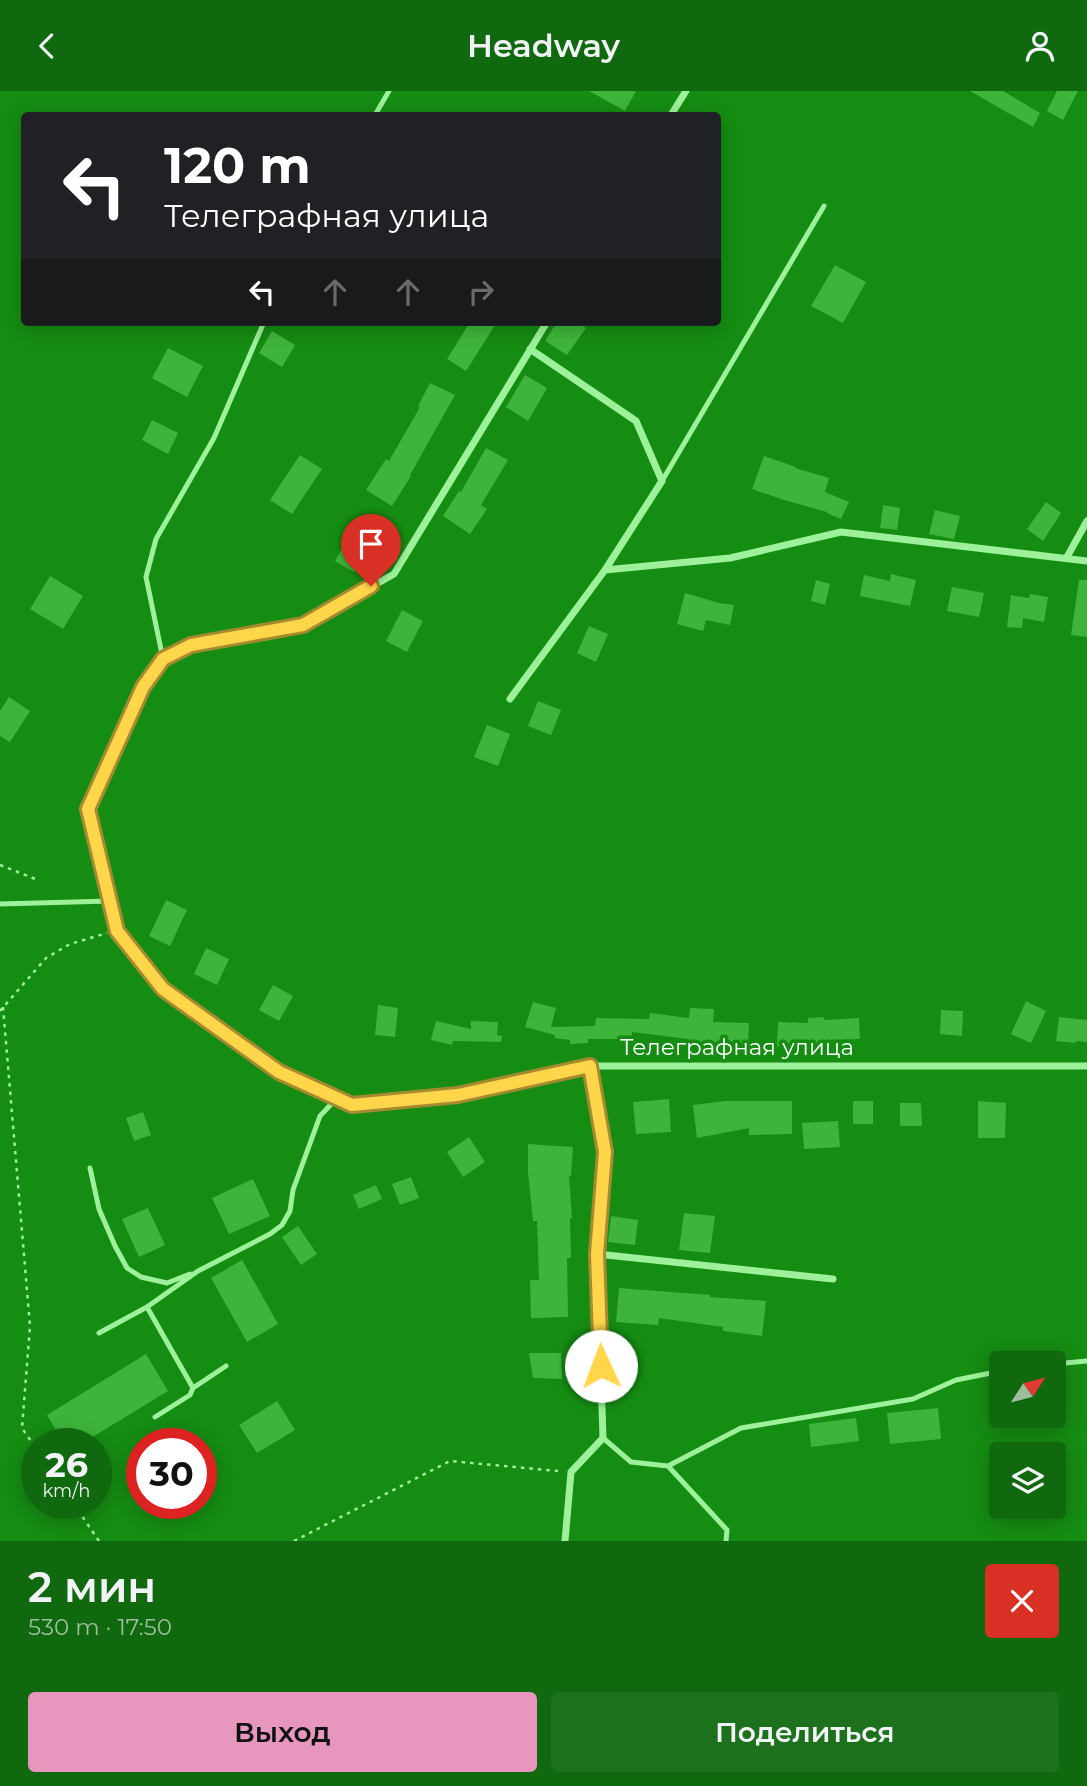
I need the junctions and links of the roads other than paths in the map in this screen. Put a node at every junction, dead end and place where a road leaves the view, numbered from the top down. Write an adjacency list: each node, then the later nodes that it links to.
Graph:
1 (389, 91): 3 (lane)
2 (686, 91): 4 (street)
3 (377, 112)
4 (673, 112)
5 (824, 206): 9 (lane)
6 (262, 326): 14 (lane)
7 (544, 326): 8 (street)
8 (530, 349): 9 (street); 14 (street)
9 (662, 481): 13 (street)
10 (1087, 521): 11 (street)
11 (1066, 557): 12 (street); 13 (street)
12 (1087, 561)
13 (605, 570): 15 (street)
14 (163, 659): 16 (street)
15 (510, 699)
16 (110, 901): 17 (lane); 20 (street, Телеграфная улица)
17 (0, 904)
18 (590, 1066): 19 (street, Телеграфная улица); 20 (street, Телеграфная улица); 22 (street)
19 (1087, 1066)
20 (337, 1098): 23 (lane)
21 (90, 1168): 23 (lane)
22 (597, 1254): 24 (street); 33 (street)
23 (198, 1271): 25 (lane)
24 (833, 1279)
25 (147, 1307): 26 (lane); 31 (lane)
26 (99, 1333)
27 (1087, 1361): 28 (lane)
28 (1066, 1363)
29 (226, 1366): 31 (lane)
30 (989, 1374): 34 (lane)
31 (192, 1388): 32 (lane)
32 (155, 1417)
33 (603, 1438): 34 (lane); 35 (street)
34 (667, 1466): 36 (lane)
35 (565, 1541)
36 (726, 1541)

